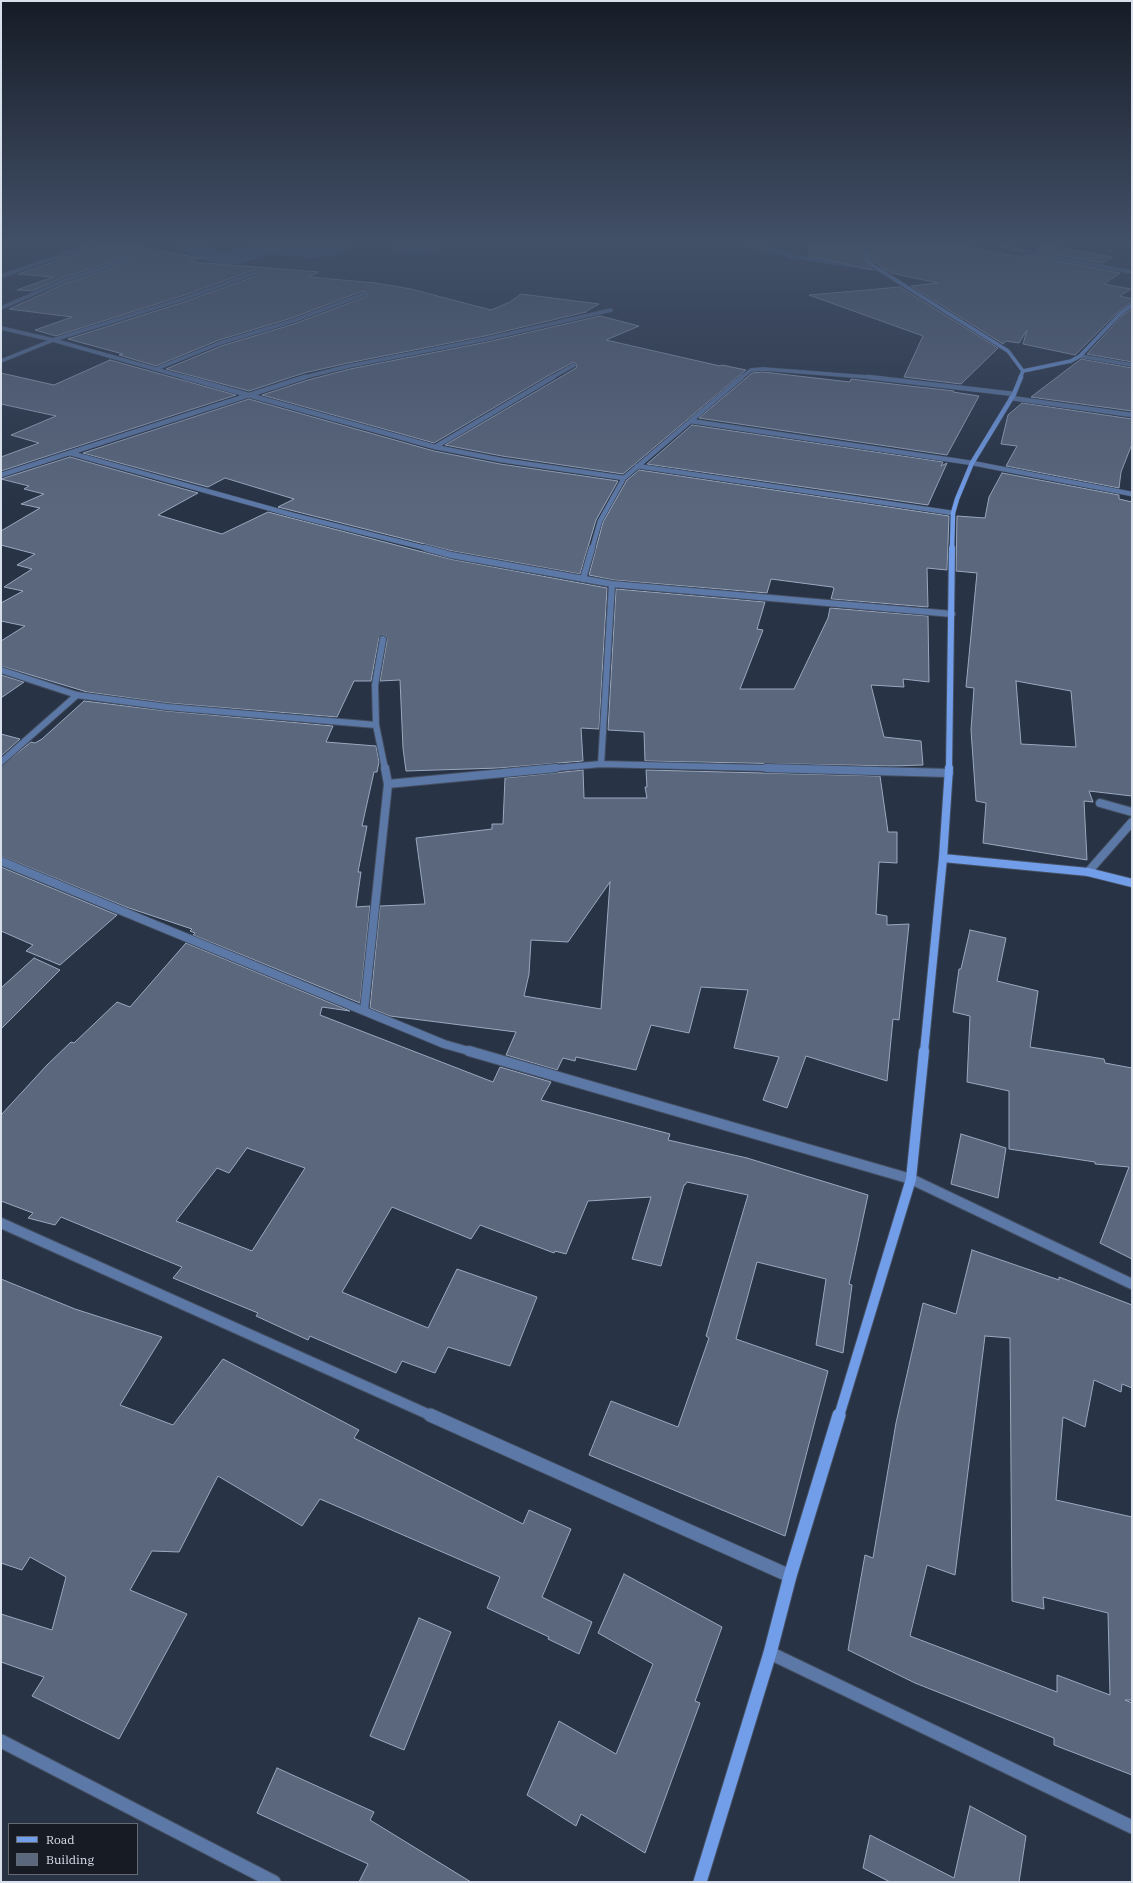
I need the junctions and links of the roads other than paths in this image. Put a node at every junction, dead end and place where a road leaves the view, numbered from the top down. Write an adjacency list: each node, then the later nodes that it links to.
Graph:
1 (22, 333): 7 (street)
2 (76, 333): 7 (street)
3 (254, 333): 12 (street)
4 (512, 333): 14 (street)
5 (979, 333): 13 (street)
6 (1103, 333): 8 (street)
7 (53, 340): 9 (street); 12 (street)
8 (1080, 356): 11 (street); 13 (street)
9 (1, 361)
10 (574, 365): 18 (street)
11 (1132, 365)
12 (156, 369): 14 (street)
13 (1023, 371): 15 (street)
14 (246, 395): 18 (street); 19 (street)
15 (1012, 396): 16 (street); 17 (street); 20 (street)
16 (1132, 415)
17 (691, 421): 20 (street); 21 (street)
18 (435, 447): 23 (street)
19 (70, 453): 22 (street); 26 (street)
20 (972, 463): 24 (street); 25 (street)
21 (637, 466): 23 (street); 25 (street)
22 (1, 475)
23 (624, 478): 26 (street)
24 (1132, 494)
25 (953, 513): 28 (street)
26 (583, 579): 27 (street)
27 (612, 584): 28 (street); 34 (street)
28 (952, 614): 35 (street)
29 (384, 639): 32 (street)
30 (1, 670): 31 (street)
31 (77, 695): 32 (street); 33 (street)
32 (376, 725): 36 (street)
33 (1, 762)
34 (601, 764): 35 (street); 36 (street)
35 (949, 773): 40 (street)
36 (388, 784): 44 (street)
37 (1100, 803): 38 (street)
38 (1132, 812)
39 (1132, 822): 42 (street)
40 (943, 858): 42 (street); 45 (street)
41 (1, 861): 44 (street)
42 (1088, 872): 43 (street)
43 (1132, 882)
44 (364, 1011): 45 (street)
45 (911, 1179): 47 (street); 48 (street)
46 (1, 1223): 48 (street)
47 (1132, 1284)
48 (790, 1576): 49 (street)
49 (770, 1653): 51 (street); 53 (street)
50 (1, 1741): 52 (street)
51 (1132, 1827)
52 (274, 1882)
53 (700, 1882)

